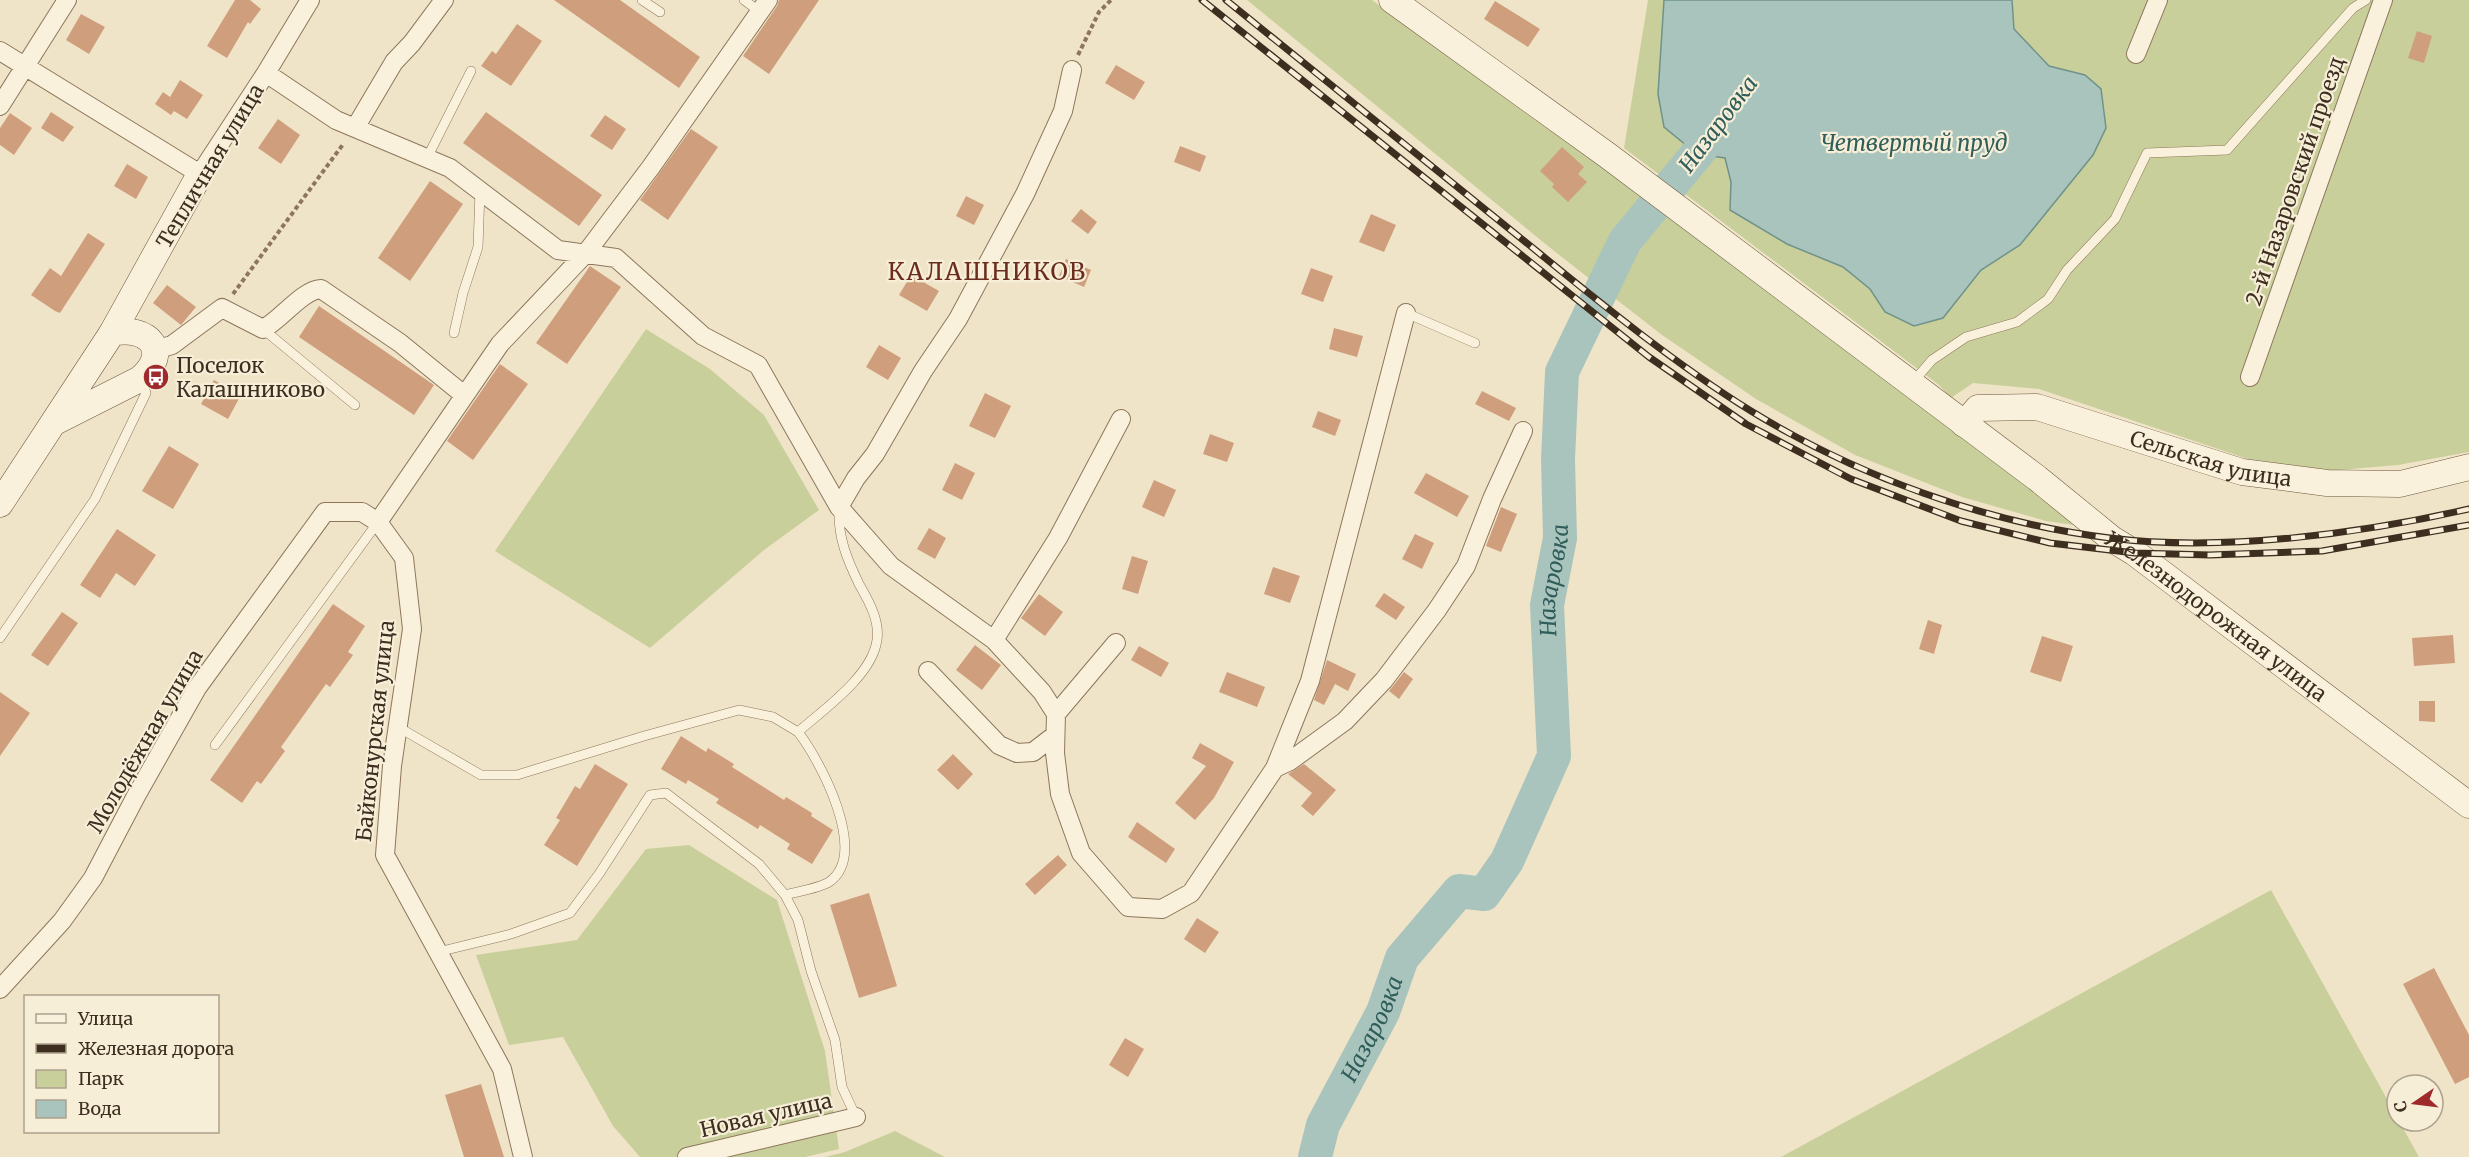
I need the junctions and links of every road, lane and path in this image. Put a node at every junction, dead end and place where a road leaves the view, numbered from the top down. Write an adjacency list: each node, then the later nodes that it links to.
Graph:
1 (67, 0): 15 (street)
2 (310, 0): 18 (street, Тепличная улица)
3 (444, 0): 20 (street)
4 (642, 0): 12 (lane)
5 (744, 0): 11 (lane)
6 (1111, 0): 16 (path)
7 (1392, 0): 34 (street, Железнодорожная улица)
8 (2158, 0): 14 (street)
9 (2366, 0): 34 (lane)
10 (2383, 0): 32 (street, 2-й Назаровский проезд)
11 (764, 6): 24 (street)
12 (660, 12)
13 (0, 51): 15 (street)
14 (2136, 54)
15 (25, 66): 19 (street); 22 (street)
16 (1072, 70): 43 (street)
17 (471, 71): 21 (lane)
18 (266, 73): 20 (street); 22 (street, Тепличная улица)
19 (0, 106)
20 (355, 128): 21 (street); 25 (path)
21 (427, 158): 23 (street)
22 (200, 174): 28 (street, Тепличная улица)
23 (480, 191): 24 (street); 29 (lane)
24 (586, 253): 35 (street); 43 (street)
25 (222, 308): 27 (street); 31 (street)
26 (1406, 313): 30 (lane); 54 (street)
27 (263, 329): 35 (street); 36 (lane)
28 (112, 333): 31 (street); 38 (street, Тепличная улица)
29 (454, 333)
30 (1475, 343)
31 (155, 350): 33 (street)
32 (2250, 377)
33 (140, 379): 38 (street, Тепличная улица); 45 (lane)
34 (1911, 384): 39 (street, Железнодорожная улица)
35 (464, 395): 44 (street)
36 (355, 405)
37 (1121, 419): 46 (street)
38 (55, 422): 42 (street, Тепличная улица)
39 (1964, 424): 41 (street, Сельская улица); 55 (street, Железнодорожная улица)
40 (1523, 431): 54 (street)
41 (2469, 467)
42 (0, 504)
43 (839, 507): 46 (street); 51 (lane)
44 (378, 522): 50 (street, Байконурская улица); 53 (lane); 58 (street, Молодёжная улица)
45 (0, 638)
46 (994, 640): 49 (street)
47 (1116, 643): 49 (street)
48 (928, 671): 52 (street)
49 (1056, 714): 52 (street)
50 (398, 727): 51 (lane); 57 (street, Байконурская улица)
51 (798, 732): 56 (lane)
52 (1055, 735): 54 (street)
53 (215, 745)
54 (1275, 768)
55 (2463, 794)
56 (785, 895): 57 (lane); 59 (lane)
57 (438, 952): 60 (street, Байконурская улица)
58 (0, 989)
59 (856, 1117): 61 (street, Новая улица)
60 (523, 1157)
61 (687, 1157)

